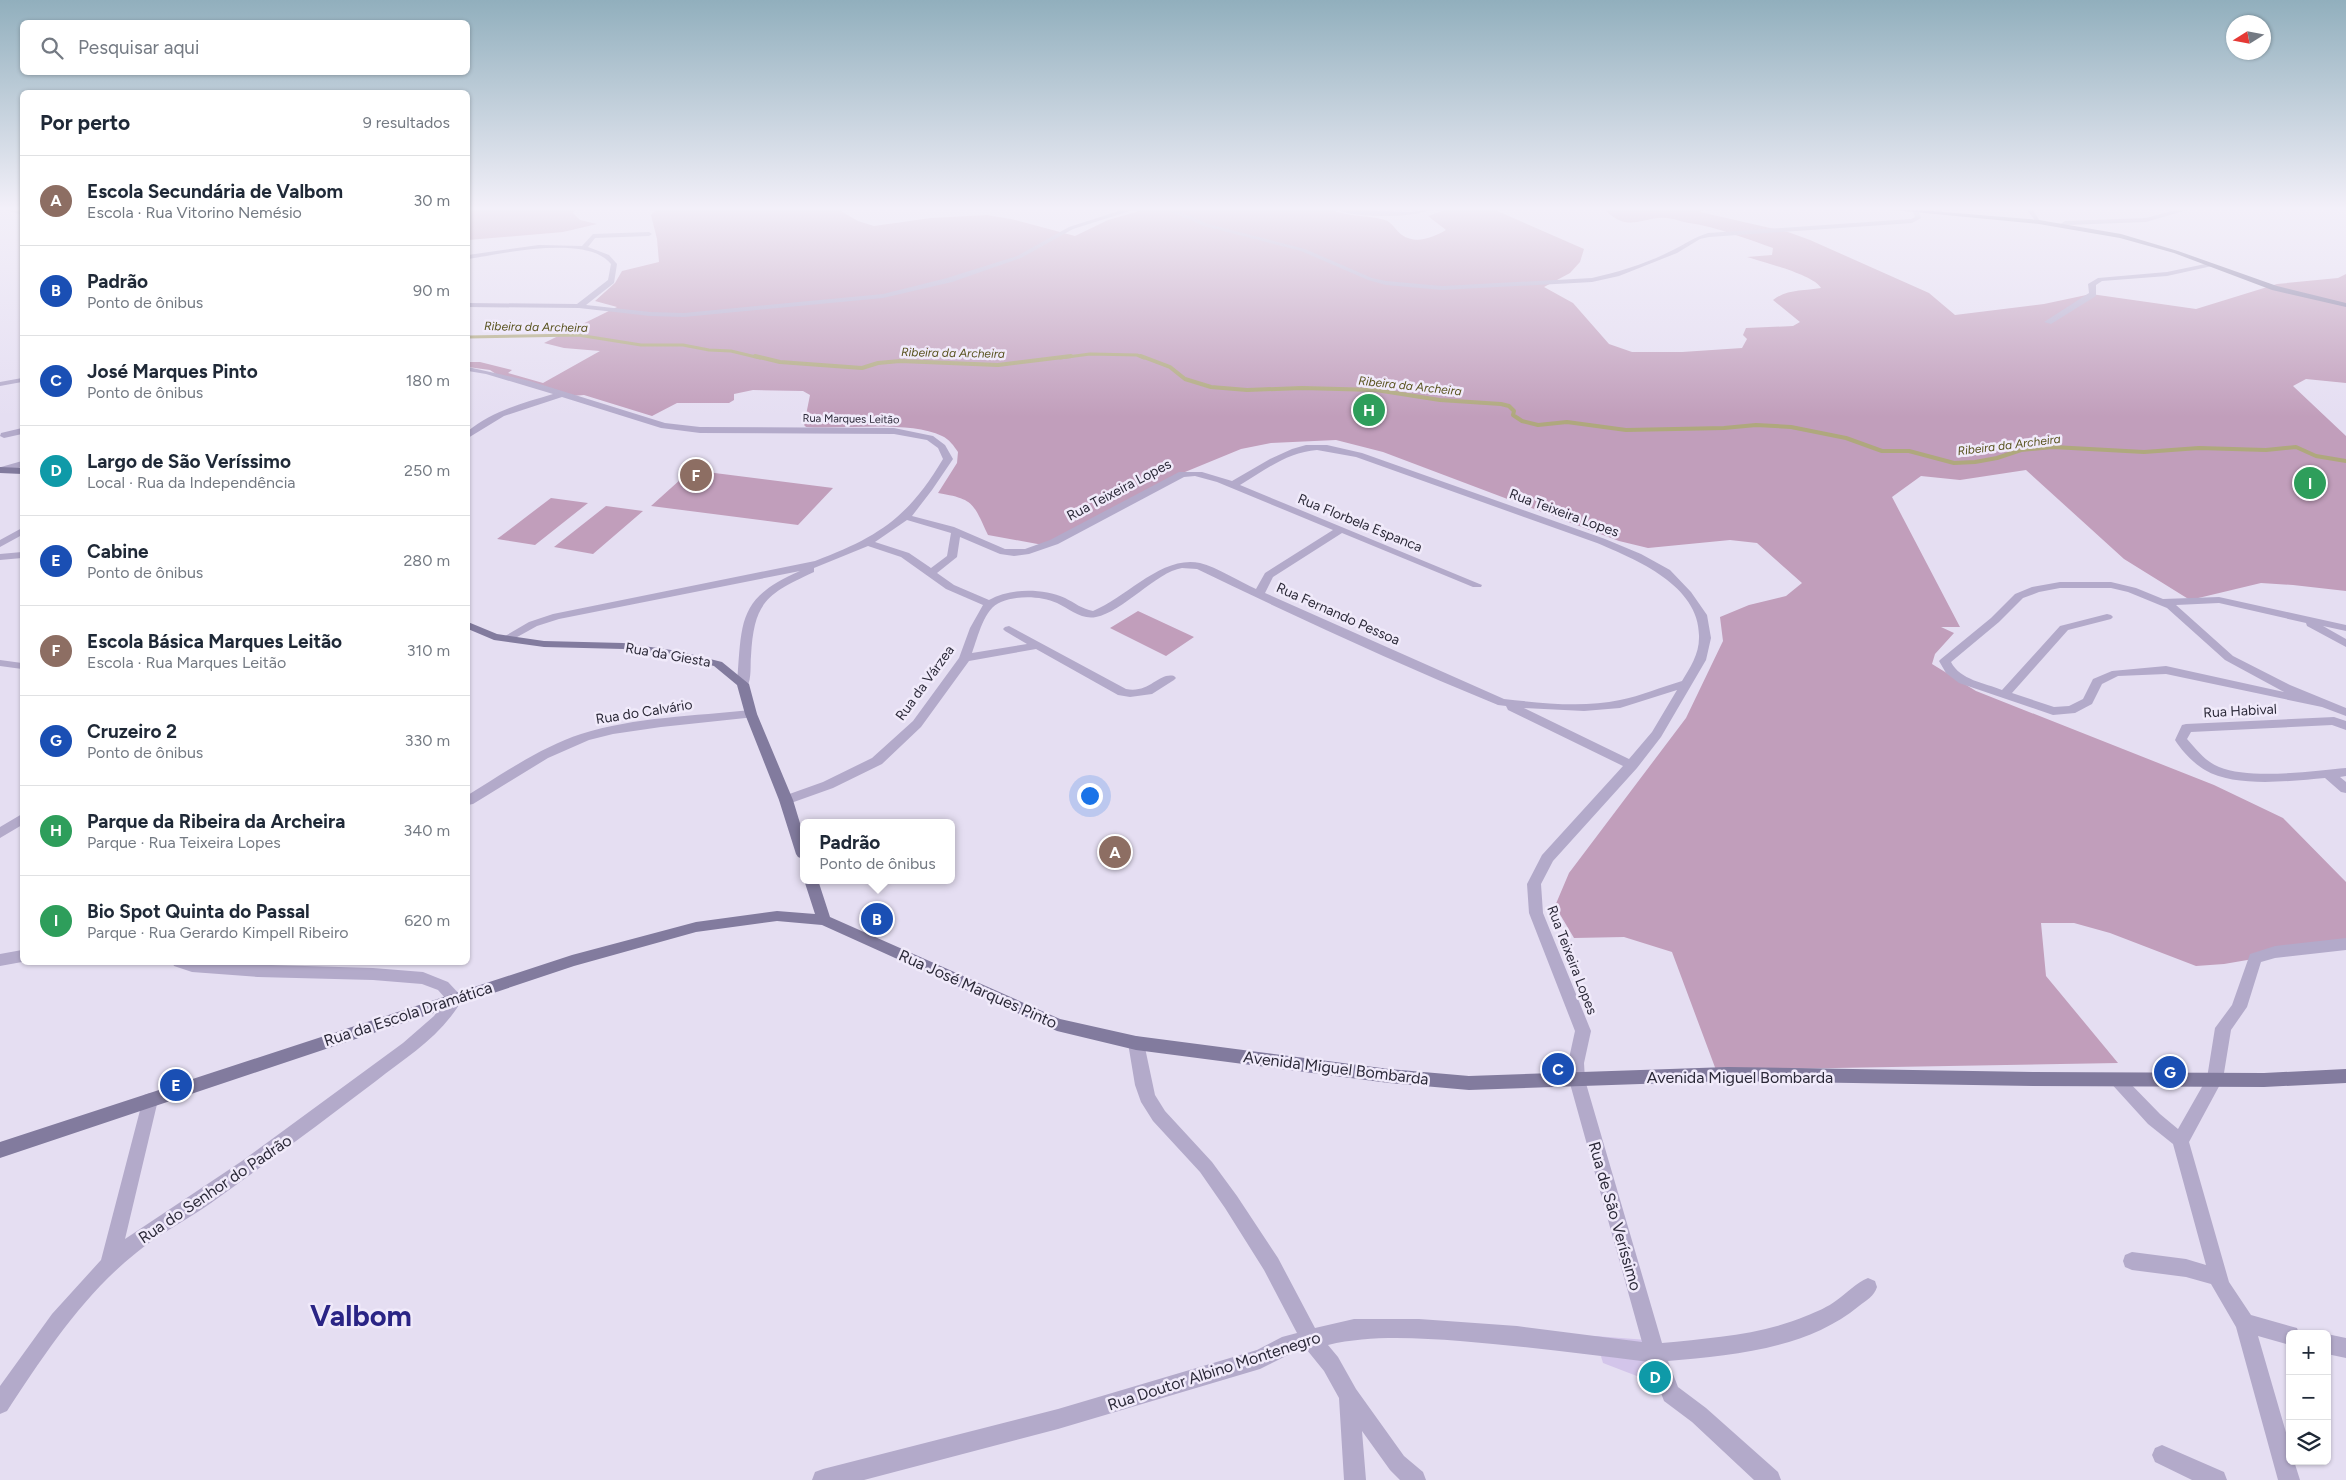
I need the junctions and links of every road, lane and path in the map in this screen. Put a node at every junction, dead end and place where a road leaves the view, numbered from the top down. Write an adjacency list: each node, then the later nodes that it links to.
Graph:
1 (611, 279): 9 (street)
2 (951, 279): 9 (street)
3 (1368, 279): 4 (street)
4 (1597, 279)
5 (2100, 279): 10 (street)
6 (2250, 279): 8 (street)
7 (470, 305): 9 (street)
8 (2346, 305)
9 (579, 306)
10 (2048, 322)
11 (470, 369): 14 (street, Rua Marques Leitão)
12 (20, 380): 13 (street)
13 (0, 384)
14 (562, 394): 16 (street); 22 (street, Rua Marques Leitão)
15 (20, 431): 17 (street)
16 (470, 433)
17 (4, 435)
18 (20, 464): 19 (street)
19 (2, 469): 20 (street)
20 (20, 471)
21 (1233, 485): 23 (street, Rua Florbela Espanca); 25 (street, Rua Teixeira Lopes); 48 (street, Rua Teixeira Lopes)
22 (906, 517): 25 (street, Rua Teixeira Lopes); 26 (street, Rua Marques Leitão)
23 (1340, 530): 32 (street, Rua Florbela Espanca); 33 (street, Rua Fernando Pessoa)
24 (20, 532): 27 (street)
25 (956, 532): 31 (street)
26 (866, 542): 30 (street, Rua Marques Leitão); 31 (street)
27 (0, 544)
28 (20, 555): 29 (street)
29 (0, 557)
30 (818, 564): 41 (street, Rua Marques Leitão); 49 (street)
31 (931, 573): 35 (street)
32 (1477, 585)
33 (1259, 595): 35 (street); 51 (street, Rua Fernando Pessoa)
34 (2162, 602): 37 (street); 50 (street); 52 (street)
35 (989, 604): 44 (street, Rua da Várzea)
36 (2107, 617): 50 (street)
37 (2298, 617): 39 (street); 42 (street)
38 (470, 626): 41 (street, Rua da Giesta)
39 (2346, 628)
40 (1009, 630): 43 (street)
41 (506, 639): 49 (street, Rua da Giesta)
42 (2346, 644)
43 (1038, 645): 44 (street); 47 (street)
44 (965, 658): 61 (street, Rua da Várzea)
45 (0, 663): 46 (street)
46 (20, 666)
47 (1170, 678)
48 (1687, 683): 51 (street, Rua Fernando Pessoa); 56 (street, Rua Teixeira Lopes)
49 (743, 684): 54 (street)
50 (2004, 695): 52 (street)
51 (1502, 702): 56 (street, Rua Fernando Pessoa)
52 (2321, 703): 53 (street)
53 (2346, 712)
54 (751, 714): 60 (street, Rua do Calvário); 61 (street)
55 (2346, 726): 58 (street, Rua Habival)
56 (1632, 765): 75 (street, Rua Teixeira Lopes)
57 (2346, 772): 58 (street, Rua Habival)
58 (2328, 774): 59 (street)
59 (2346, 789)
60 (470, 800)
61 (786, 800): 64 (street)
62 (20, 819): 63 (street)
63 (0, 833)
64 (800, 844)
65 (812, 884): 66 (street)
66 (824, 920): 71 (street, Rua da Escola Dramática); 72 (street, Rua José Marques Pinto)
67 (2346, 944): 74 (street)
68 (20, 956): 69 (street)
69 (0, 960)
70 (189, 965): 71 (street)
71 (455, 998): 77 (street, Rua da Escola Dramática); 81 (street, Rua do Senhor do Padrão)
72 (1136, 1043): 75 (street, Avenida Miguel Bombarda); 86 (street)
73 (2346, 1076): 74 (street, Avenida Miguel Bombarda)
74 (2215, 1079): 76 (street, Avenida Miguel Bombarda); 78 (street)
75 (1577, 1080): 76 (street, Avenida Miguel Bombarda); 89 (street, Rua de São Veríssimo)
76 (2116, 1080): 78 (street)
77 (150, 1100): 79 (street, Rua da Escola Dramática); 81 (street)
78 (2180, 1140): 82 (street)
79 (0, 1150)
80 (2132, 1261): 82 (street)
81 (109, 1265): 91 (street, Rua do Senhor do Padrão)
82 (2218, 1277): 84 (street)
83 (1868, 1287): 89 (street, Rua Doutor Albino Montenegro)
84 (2245, 1323): 85 (street); 98 (street)
85 (2286, 1335)
86 (1310, 1338): 89 (street, Rua Doutor Albino Montenegro); 90 (street); 93 (street, Rua Doutor Albino Montenegro)
87 (2331, 1345): 88 (street)
88 (2346, 1348)
89 (1655, 1353): 96 (street, Rua de São Veríssimo)
90 (1349, 1396): 94 (street); 95 (street)
91 (0, 1404)
92 (2162, 1455): 97 (street)
93 (823, 1480)
94 (1355, 1480)
95 (1416, 1480)
96 (1770, 1480)
97 (2216, 1480)
98 (2289, 1480)

